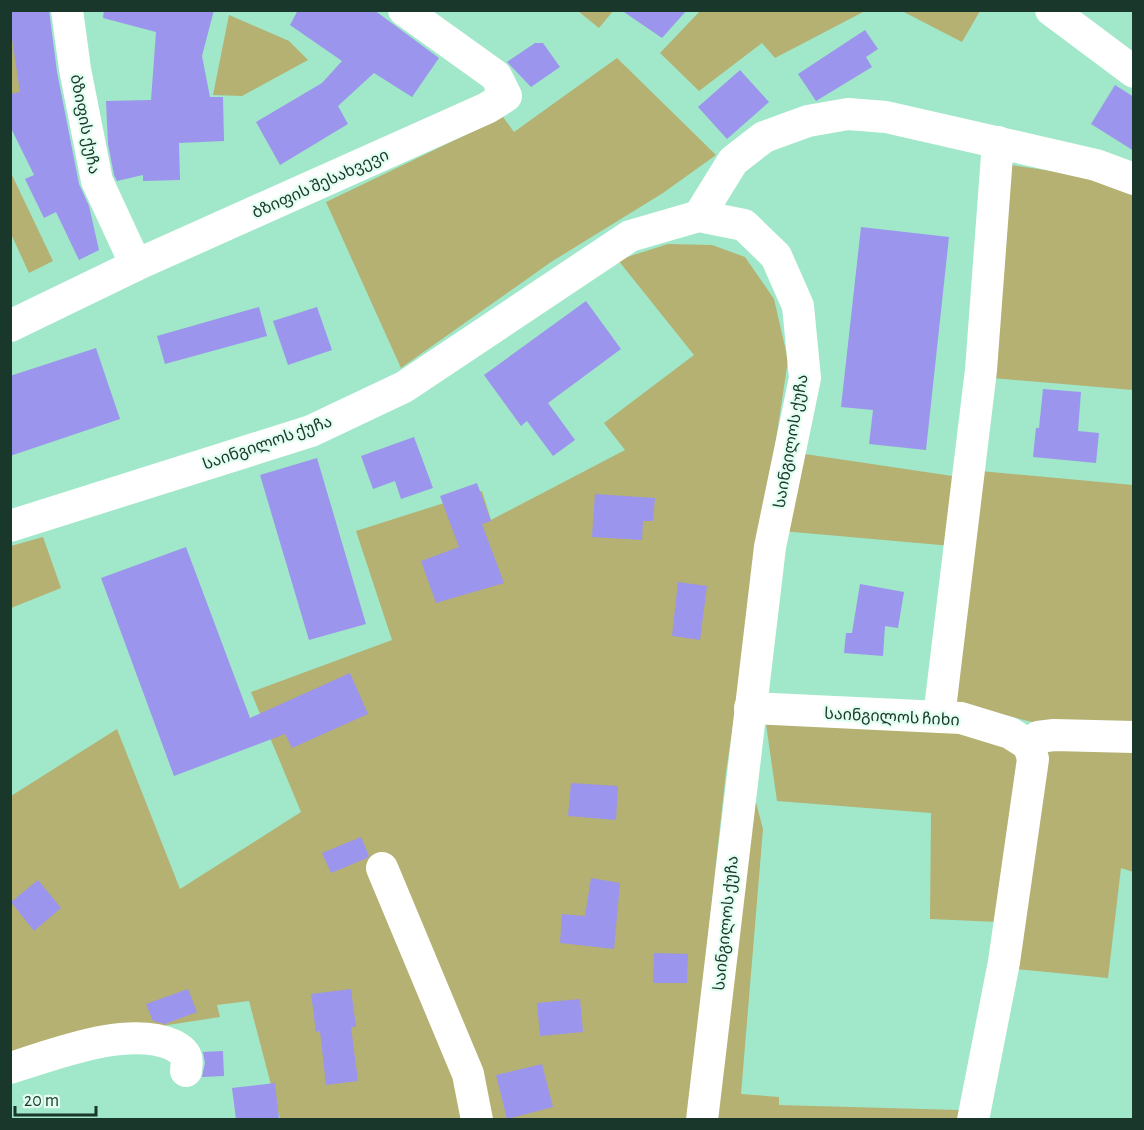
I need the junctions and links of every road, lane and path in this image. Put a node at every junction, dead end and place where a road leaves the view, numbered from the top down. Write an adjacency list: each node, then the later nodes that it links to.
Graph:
1 (67, 10): 8 (street, ბზიფის ქუჩა)
2 (404, 10): 8 (street, ბზიფის შესახვევი)
3 (1051, 10): 4 (street)
4 (1134, 72)
5 (998, 142): 6 (street); 7 (street); 12 (street)
6 (1134, 179)
7 (699, 216): 10 (street, საინგილოს ქუჩა); 11 (street, საინგილოს ქუჩა)
8 (136, 265): 9 (street, ბზიფის შესახვევი)
9 (10, 326)
10 (10, 526)
11 (750, 708): 12 (street, საინგილოს ჩიხი); 19 (street, საინგილოს ქუჩა)
12 (939, 717): 14 (street, საინგილოს ჩიხი)
13 (1134, 738): 14 (street)
14 (1029, 745): 20 (street)
15 (382, 868): 18 (street)
16 (10, 1068): 17 (street)
17 (186, 1071)
18 (477, 1119)
19 (702, 1119)
20 (973, 1119)

